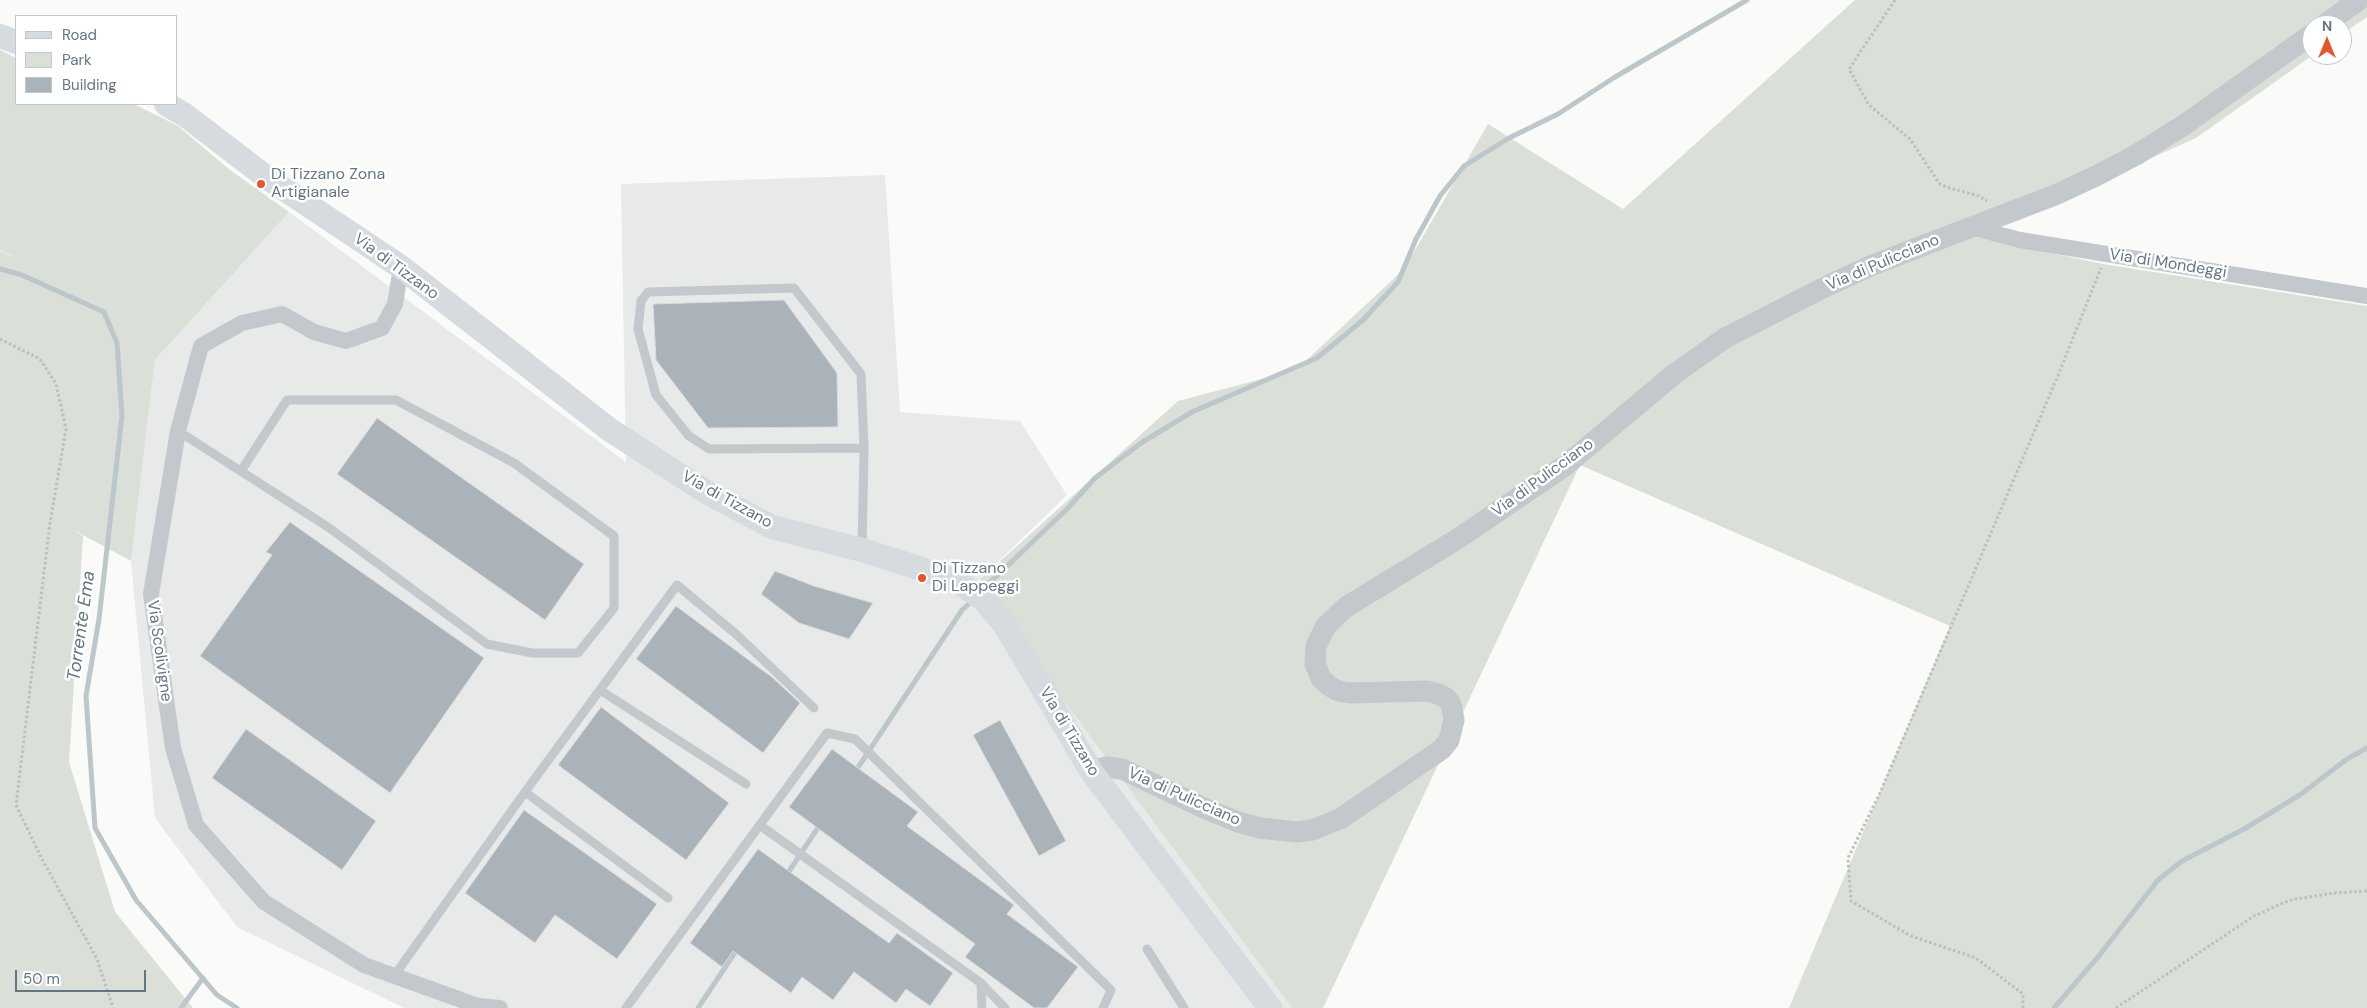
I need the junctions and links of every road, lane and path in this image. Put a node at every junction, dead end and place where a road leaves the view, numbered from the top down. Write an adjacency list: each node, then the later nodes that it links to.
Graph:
1 (1895, 0): 8 (path)
2 (2360, 0): 3 (street)
3 (2338, 15)
4 (0, 36): 6 (main road)
5 (2302, 41): 8 (street, Via di Pulicciano)
6 (15, 42)
7 (168, 105): 11 (main road, Via di Tizzano)
8 (2000, 216): 9 (street, Via di Pulicciano)
9 (1970, 227): 12 (street, Via di Mondeggi); 20 (street, Via di Pulicciano)
10 (2103, 264): 37 (path)
11 (401, 267): 14 (street, Via Scolivigne); 17 (main road, Via di Tizzano)
12 (2367, 296)
13 (0, 339): 29 (path)
14 (178, 431): 16 (lane); 27 (street, Via Scolivigne)
15 (864, 448): 15 (lane); 17 (lane)
16 (241, 471): 16 (lane)
17 (862, 550): 20 (main road, Via di Tizzano)
18 (600, 690): 19 (lane); 21 (lane); 22 (lane)
19 (814, 708)
20 (1091, 771): 36 (main road, Via di Tizzano)
21 (746, 784)
22 (525, 792): 25 (lane); 27 (lane)
23 (761, 826): 28 (lane); 31 (lane); 34 (lane)
24 (2366, 890): 38 (path)
25 (668, 898)
26 (1147, 949): 35 (lane)
27 (394, 976): 30 (street, Via Scolivigne)
28 (981, 983): 32 (lane); 33 (lane)
29 (113, 1008)
30 (500, 1008)
31 (626, 1008)
32 (982, 1008)
33 (1005, 1008)
34 (1103, 1008)
35 (1184, 1008)
36 (1270, 1008)
37 (2023, 1008)
38 (2116, 1008)

